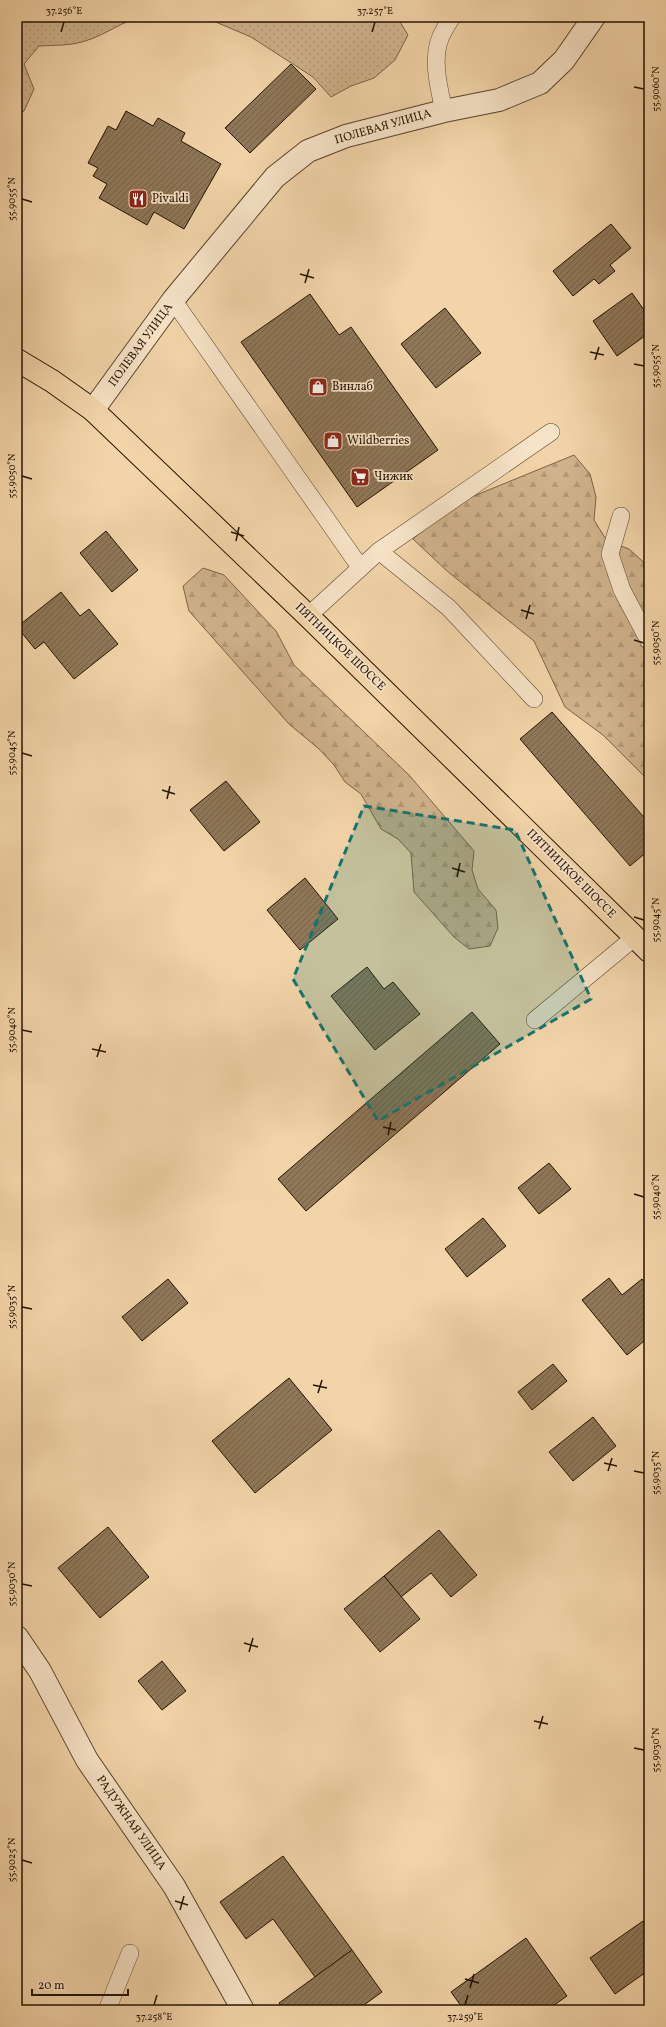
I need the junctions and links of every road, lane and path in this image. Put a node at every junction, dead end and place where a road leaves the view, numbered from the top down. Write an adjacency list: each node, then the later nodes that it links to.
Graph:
1 (452, 17): 3 (lane)
2 (594, 17): 3 (street, ПОЛЕВАЯ УЛИЦА)
3 (444, 110): 4 (street, ПОЛЕВАЯ УЛИЦА)
4 (173, 300): 6 (street, ПОЛЕВАЯ УЛИЦА); 10 (lane)
5 (17, 360): 6 (main road, ПЯТНИЦКОЕ ШОССЕ)
6 (93, 410): 11 (main road, ПЯТНИЦКОЕ ШОССЕ)
7 (551, 432): 9 (lane)
8 (621, 516): 12 (lane)
9 (379, 551): 10 (lane); 13 (lane)
10 (360, 567): 11 (lane)
11 (308, 616): 14 (main road, ПЯТНИЦКОЕ ШОССЕ)
12 (649, 641)
13 (534, 699)
14 (642, 944): 15 (lane)
15 (535, 1020)
16 (17, 1637): 19 (street, РАДУЖНАЯ УЛИЦА)
17 (130, 1953): 18 (lane)
18 (107, 2010)
19 (243, 2010)

